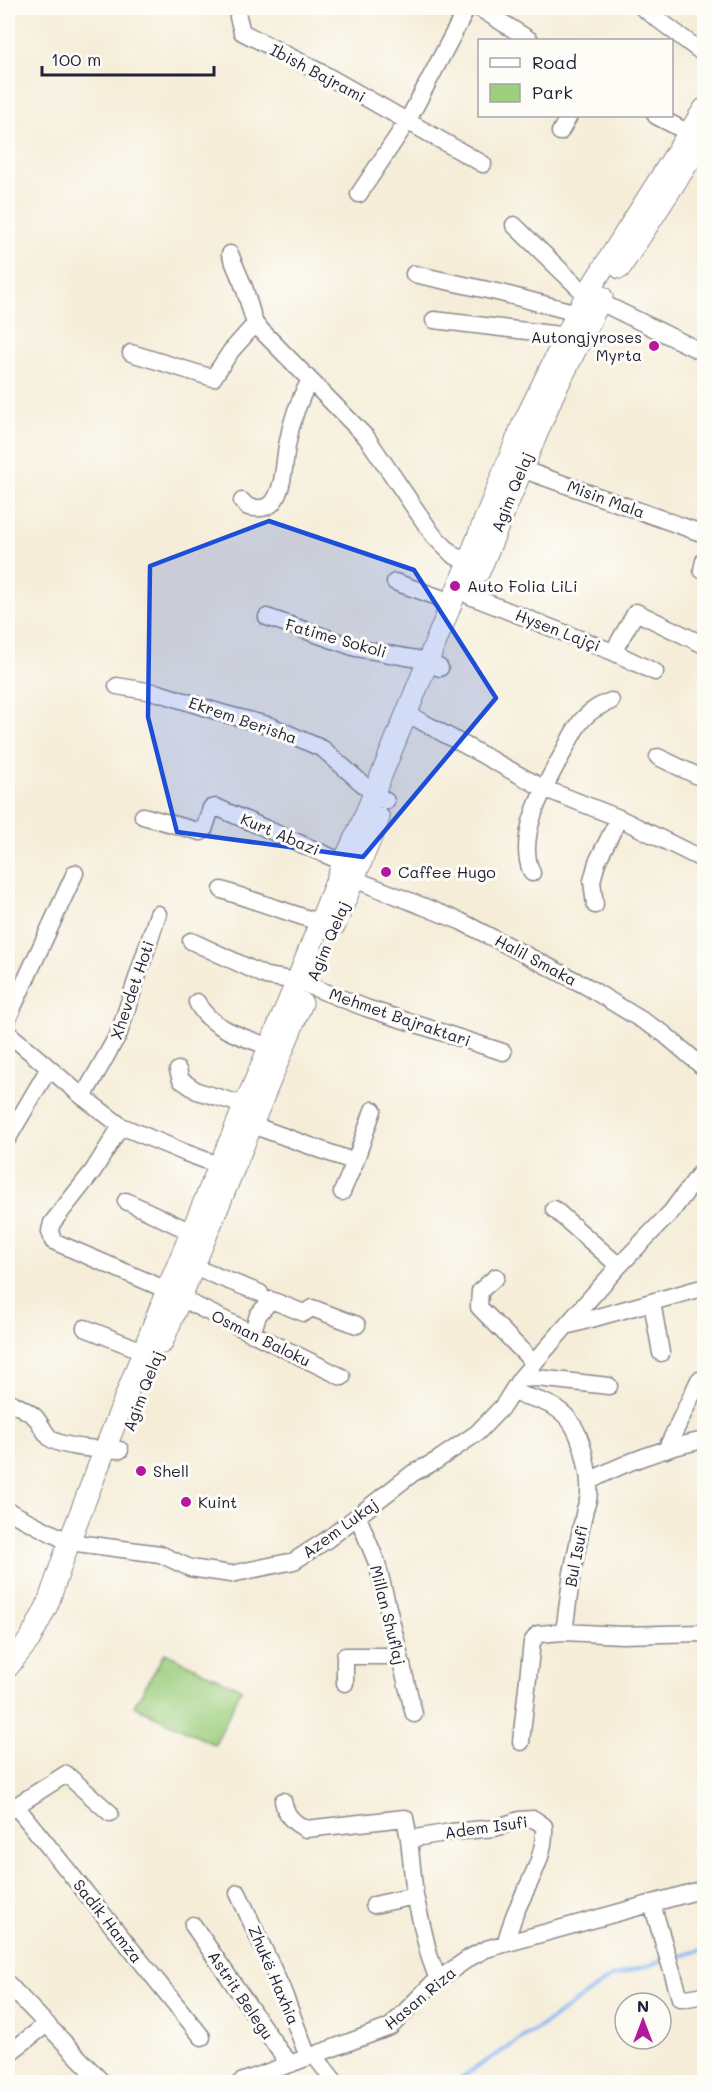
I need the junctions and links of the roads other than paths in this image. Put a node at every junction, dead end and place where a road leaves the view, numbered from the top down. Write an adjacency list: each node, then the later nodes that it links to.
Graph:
1 (466, 8): 10 (street)
2 (479, 8): 5 (street)
3 (643, 8): 6 (street)
4 (238, 17): 10 (street, Ibish Bajrami)
5 (528, 39)
6 (705, 54)
7 (705, 109): 12 (main road, Agim Qelaj)
8 (568, 117): 11 (street)
9 (658, 117): 12 (street)
10 (406, 122): 13 (street, Ibish Bajrami); 14 (street)
11 (560, 132)
12 (699, 137): 18 (main road, Agim Qelaj)
13 (483, 164)
14 (359, 194)
15 (514, 225): 18 (street)
16 (230, 254): 20 (street)
17 (414, 274): 18 (street)
18 (588, 303): 21 (main road, Agim Qelaj); 23 (street)
19 (434, 320): 21 (street)
20 (255, 324): 22 (street); 24 (street)
21 (572, 339): 25 (main road, Agim Qelaj)
22 (131, 353)
23 (705, 353)
24 (310, 380): 26 (street); 29 (street)
25 (515, 466): 27 (street, Misin Mala); 29 (main road, Agim Qelaj)
26 (242, 501)
27 (705, 534)
28 (705, 561): 30 (street)
29 (474, 565): 32 (main road, Agim Qelaj)
30 (705, 571)
31 (395, 582): 32 (street, Hysen Lajçi)
32 (461, 599): 35 (street, Hysen Lajçi); 36 (main road, Agim Qelaj)
33 (267, 617): 36 (street, Fatime Sokoli)
34 (705, 645): 35 (street, Hysen Lajçi)
35 (613, 652): 37 (street, Hysen Lajçi)
36 (434, 665): 40 (main road, Agim Qelaj)
37 (655, 672)
38 (117, 686): 44 (street, Ekrem Berisha)
39 (611, 701): 43 (street)
40 (413, 716): 43 (street); 44 (main road, Agim Qelaj)
41 (658, 757): 42 (street)
42 (705, 779)
43 (543, 788): 46 (street); 50 (street)
44 (380, 797): 48 (main road, Agim Qelaj)
45 (143, 816): 48 (street, Kurt Abazi)
46 (619, 818): 47 (street); 52 (street)
47 (705, 860)
48 (352, 869): 54 (main road, Agim Qelaj); 56 (main road, Agim Qelaj); 63 (street, Halil Smaka)
49 (75, 873): 58 (street)
50 (532, 873)
51 (222, 890): 54 (street)
52 (595, 905)
53 (158, 914): 65 (street, Xhevdet Hoti)
54 (321, 923): 56 (main road, Agim Qelaj)
55 (191, 941): 56 (street, Agim Qelaj)
56 (303, 984): 60 (main road, Agim Qelaj); 61 (street, Mehmet Bajraktari); 68 (main road, Agim Qelaj)
57 (196, 1002): 60 (street)
58 (9, 1007)
59 (8, 1033): 62 (street)
60 (268, 1046): 66 (main road, Agim Qelaj)
61 (503, 1052)
62 (50, 1068): 65 (street); 70 (street)
63 (705, 1068)
64 (178, 1070): 66 (street)
65 (83, 1097): 69 (street)
66 (244, 1105): 72 (main road, Agim Qelaj)
67 (373, 1110): 71 (street)
68 (252, 1125): 71 (street); 72 (main road, Agim Qelaj)
69 (122, 1126): 72 (street); 83 (street, Osman Baloku)
70 (8, 1138)
71 (355, 1162): 74 (street)
72 (226, 1168): 77 (main road, Agim Qelaj); 79 (main road, Agim Qelaj)
73 (705, 1168): 78 (street, Azem Lukaj)
74 (342, 1192)
75 (126, 1202): 77 (street)
76 (554, 1209): 78 (street)
77 (191, 1232): 83 (main road, Agim Qelaj)
78 (619, 1266): 86 (street, Azem Lukaj)
79 (193, 1267): 82 (street); 83 (main road, Agim Qelaj)
80 (496, 1277): 92 (street)
81 (699, 1289): 84 (street)
82 (260, 1293)
83 (174, 1294): 88 (main road, Agim Qelaj); 89 (street, Osman Baloku)
84 (652, 1302): 86 (street); 91 (street)
85 (357, 1325): 89 (street)
86 (565, 1327): 92 (street, Azem Lukaj)
87 (85, 1328): 90 (street, Agim Qelaj)
88 (159, 1332): 90 (main road, Agim Qelaj); 99 (main road, Agim Qelaj)
89 (252, 1334): 93 (street, Osman Baloku)
90 (143, 1351): 99 (main road, Agim Qelaj)
91 (661, 1353)
92 (534, 1363): 95 (street, Azem Lukaj)
93 (342, 1377)
94 (699, 1380): 100 (street)
95 (516, 1386): 96 (street); 101 (street, Bul Isufi); 103 (street, Azem Lukaj)
96 (609, 1386)
97 (8, 1401): 99 (street)
98 (705, 1440): 100 (street)
99 (113, 1450): 104 (main road, Agim Qelaj)
100 (666, 1450): 101 (street)
101 (590, 1481): 105 (street, Bul Isufi)
102 (8, 1510): 104 (street)
103 (358, 1517): 104 (street, Azem Lukaj); 107 (street, Millan Shuflaj)
104 (76, 1543): 108 (main road); 109 (main road)
105 (564, 1632): 106 (street); 112 (street)
106 (703, 1633)
107 (399, 1656): 110 (street); 111 (street, Millan Shuflaj)
108 (8, 1666)
109 (8, 1683)
110 (345, 1683)
111 (414, 1714)
112 (521, 1743)
113 (283, 1801): 116 (street)
114 (11, 1808): 115 (street); 128 (street, Sadik Hamza)
115 (110, 1813)
116 (409, 1839): 119 (street); 123 (street, Adem Isufi)
117 (705, 1889): 120 (street, Hasan Riza)
118 (238, 1893): 130 (street, Zhukë Haxhia)
119 (415, 1896): 121 (street); 124 (street)
120 (652, 1904): 123 (street, Hasan Riza); 126 (street)
121 (374, 1905)
122 (193, 1924): 131 (street, Astrit Belegu)
123 (506, 1944): 124 (street, Hasan Riza)
124 (438, 1980): 130 (street, Hasan Riza)
125 (8, 1984): 127 (street)
126 (705, 1995)
127 (47, 2024): 129 (street); 132 (street)
128 (202, 2037)
129 (8, 2054)
130 (311, 2056): 131 (street, Hasan Riza); 134 (street, Zhukë Haxhia)
131 (291, 2064): 133 (street, Hasan Riza)
132 (102, 2082)
133 (241, 2082)
134 (335, 2082)

